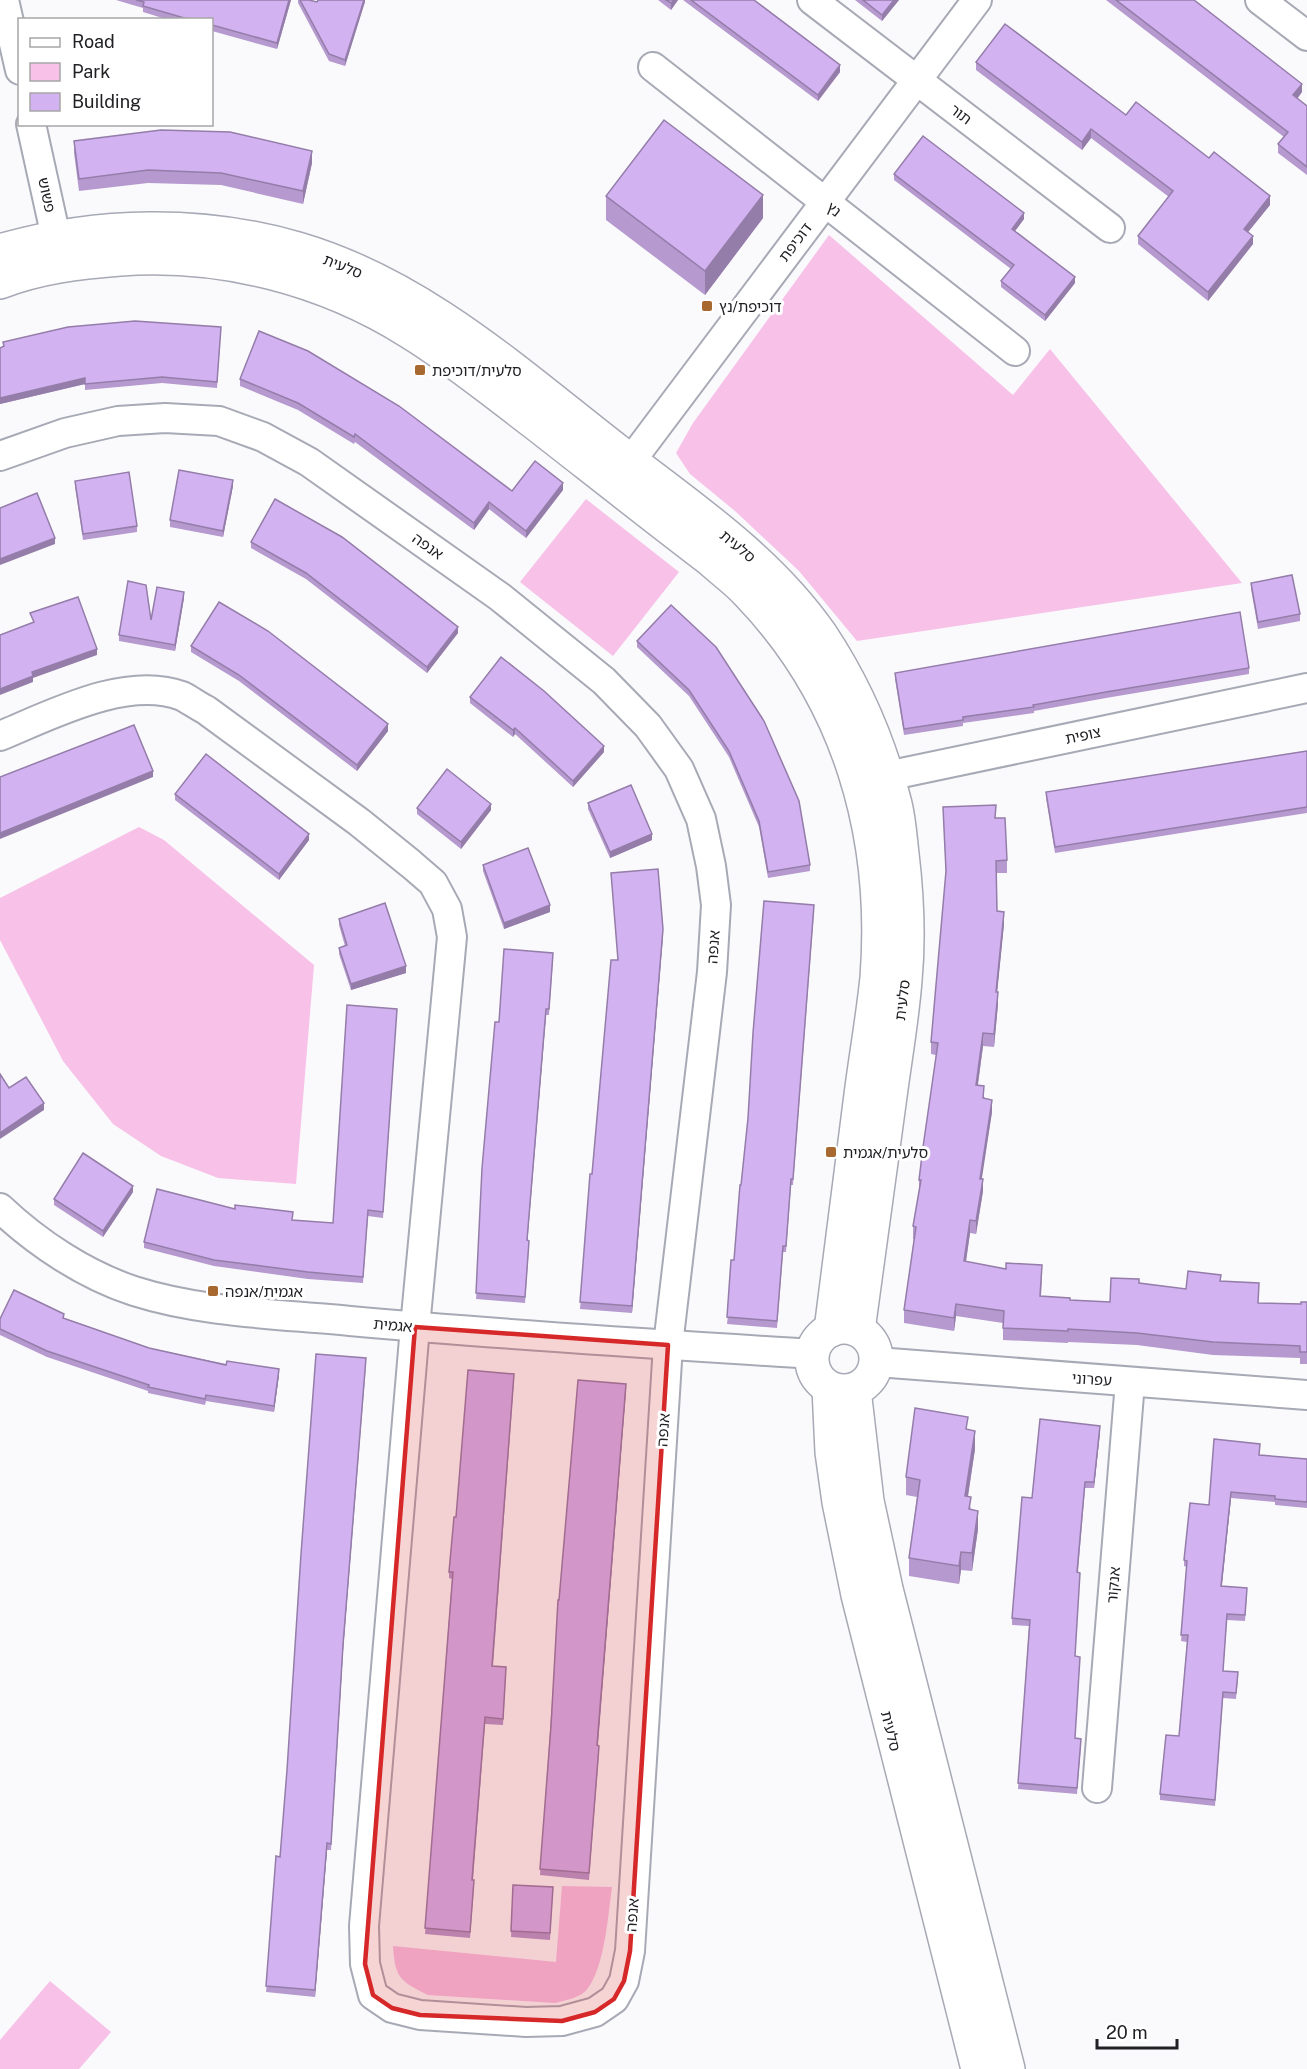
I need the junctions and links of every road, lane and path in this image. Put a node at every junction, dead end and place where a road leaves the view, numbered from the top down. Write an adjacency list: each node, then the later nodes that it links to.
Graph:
1 (4, 0): 6 (street)
2 (812, 0): 8 (street, תור)
3 (977, 0): 8 (street, דוכיפת)
4 (1260, 0): 5 (street)
5 (1307, 36)
6 (18, 61)
7 (653, 67): 10 (street, נץ)
8 (916, 80): 10 (street, דוכיפת); 11 (street, תור)
9 (32, 126): 13 (street, פשוש)
10 (825, 202): 15 (street, נץ); 17 (street, דוכיפת)
11 (1110, 228)
12 (0, 251): 13 (street, סלעית)
13 (59, 252): 14 (street, סלעית); 17 (street, סלעית)
14 (0, 282)
15 (1015, 351)
16 (0, 456): 24 (street, אנפה)
17 (622, 473): 20 (street, סלעית)
18 (1307, 688): 20 (street, צופית)
19 (0, 736): 22 (street, אנפה)
20 (873, 781): 23 (street, סלעית)
21 (0, 1208): 22 (street, אגמית)
22 (415, 1327): 24 (street, אגמית); 24 (street, אנפה)
23 (834, 1338): 24 (street, אגמית); 25 (street); 27 (street)
24 (668, 1345)
25 (877, 1362): 26 (street, עפרוני); 27 (street)
26 (1130, 1382): 28 (street, עפרוני); 29 (street, אנקור)
27 (841, 1389): 30 (street, סלעית); 31 (street, סלעית)
28 (1307, 1395)
29 (1097, 1788)
30 (978, 2069)
31 (1008, 2069)

